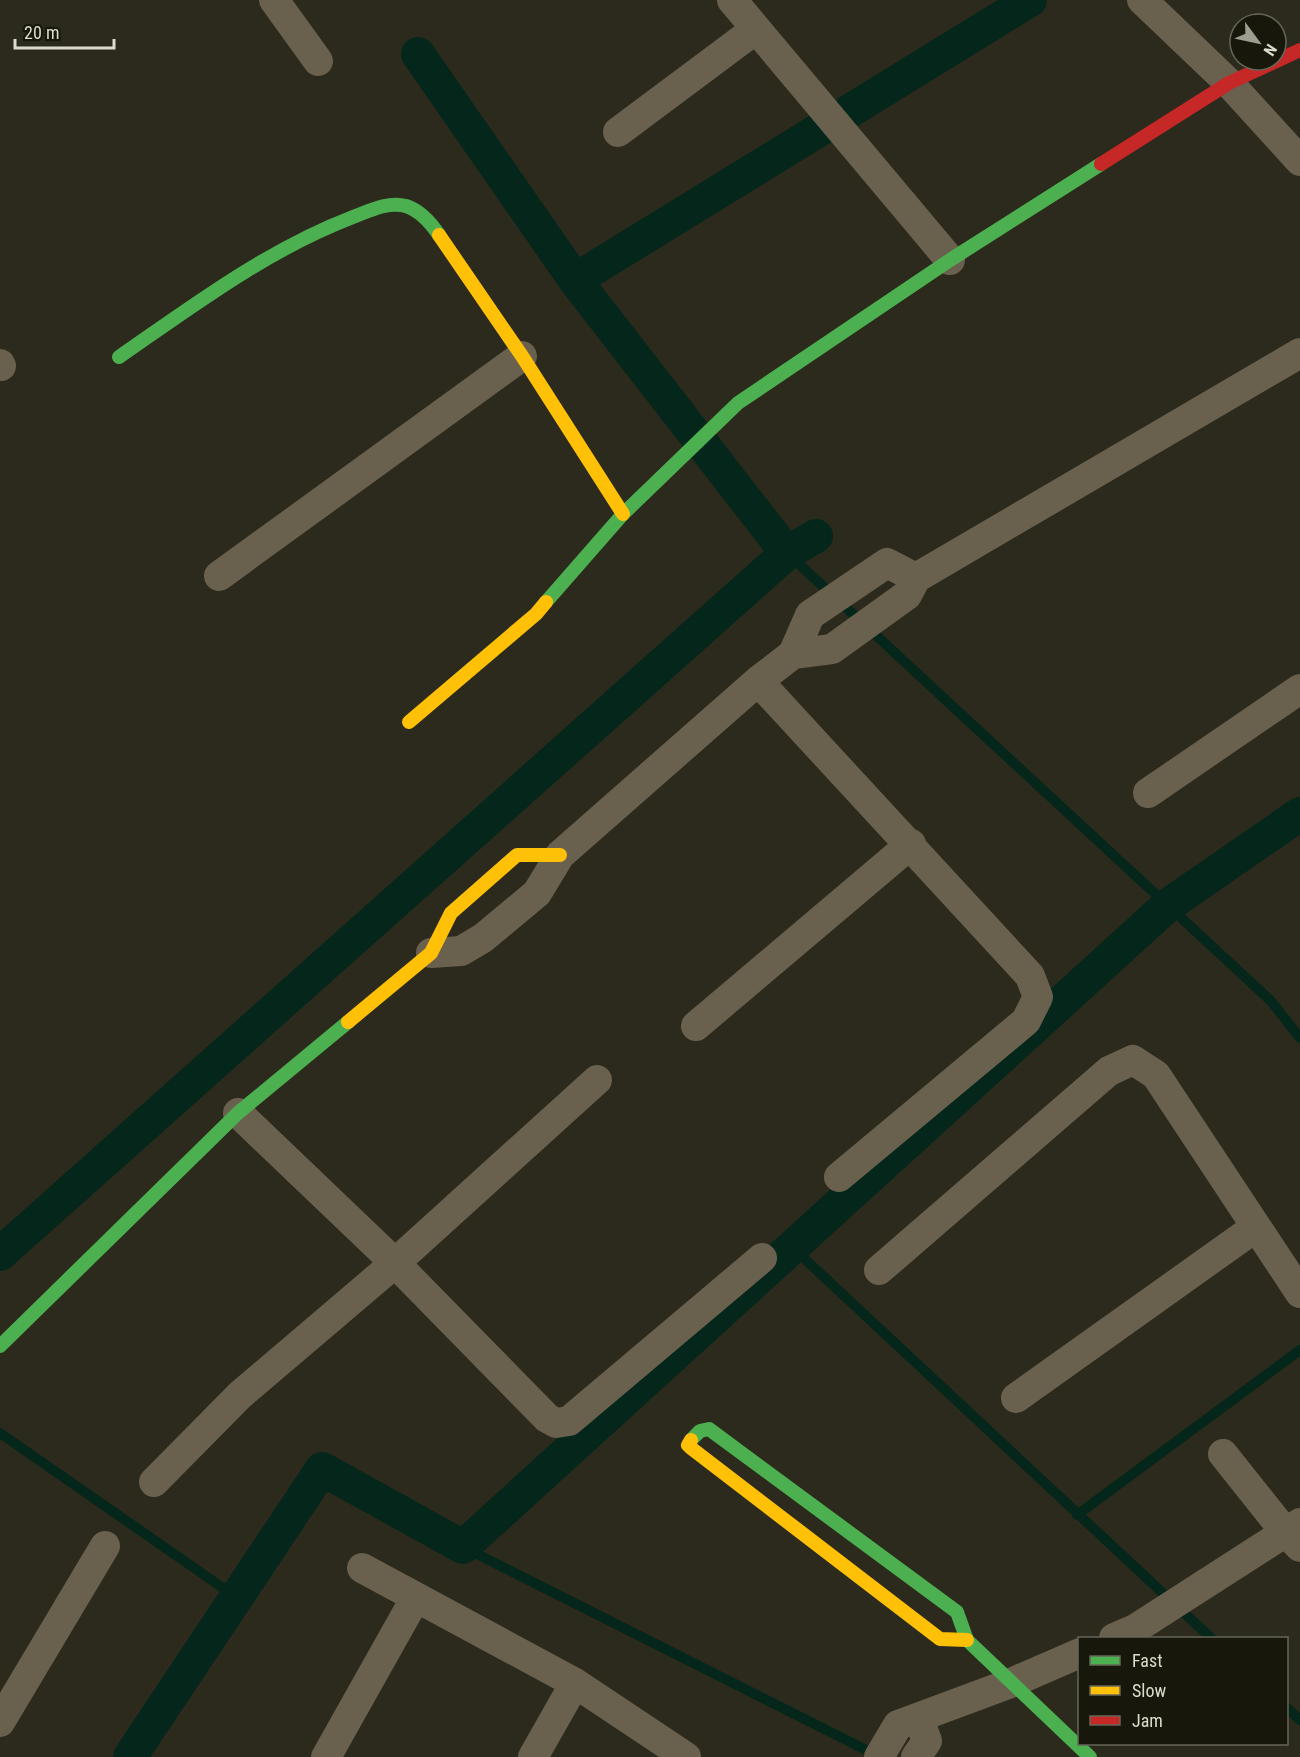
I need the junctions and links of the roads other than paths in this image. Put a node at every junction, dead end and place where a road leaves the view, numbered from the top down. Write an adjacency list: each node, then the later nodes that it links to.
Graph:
1 (274, 0): 6 (street)
2 (732, 0): 4 (street)
3 (1143, 1): 7 (street)
4 (756, 29): 8 (street); 10 (street)
5 (1300, 50): 7 (street)
6 (318, 61)
7 (1229, 83): 9 (street); 10 (street)
8 (618, 132)
9 (1300, 161)
10 (950, 260): 14 (street)
11 (1300, 353): 16 (street)
12 (522, 356): 13 (street); 14 (street); 15 (street)
13 (118, 357)
14 (623, 514): 20 (street)
15 (219, 576)
16 (916, 578): 17 (street); 17 (street)
17 (792, 654): 18 (street)
18 (758, 681): 22 (street); 23 (street)
19 (1300, 689): 21 (street)
20 (409, 722)
21 (1148, 794)
22 (911, 844): 25 (street); 28 (street)
23 (560, 855): 24 (street); 24 (street)
24 (431, 953): 27 (street)
25 (696, 1026)
26 (597, 1080): 31 (street)
27 (238, 1113): 31 (street); 34 (street)
28 (839, 1177)
29 (1256, 1227): 32 (street); 33 (street); 35 (street)
30 (762, 1258): 31 (street)
31 (395, 1263): 37 (street)
32 (879, 1270)
33 (1300, 1293)
34 (0, 1346)
35 (1016, 1398)
36 (1223, 1454): 38 (street)
37 (154, 1482)
38 (1295, 1534): 42 (street)
39 (105, 1546): 47 (street)
40 (362, 1568): 41 (street)
41 (416, 1598): 45 (street); 49 (street)
42 (1124, 1634)
43 (968, 1640): 43 (street); 46 (street)
44 (1078, 1654): 46 (street)
45 (574, 1683): 50 (street); 51 (street)
46 (1011, 1683): 48 (street); 53 (street)
47 (0, 1722)
48 (915, 1735): 52 (street)
49 (326, 1757)
50 (533, 1757)
51 (686, 1757)
52 (879, 1757)
53 (1090, 1757)

